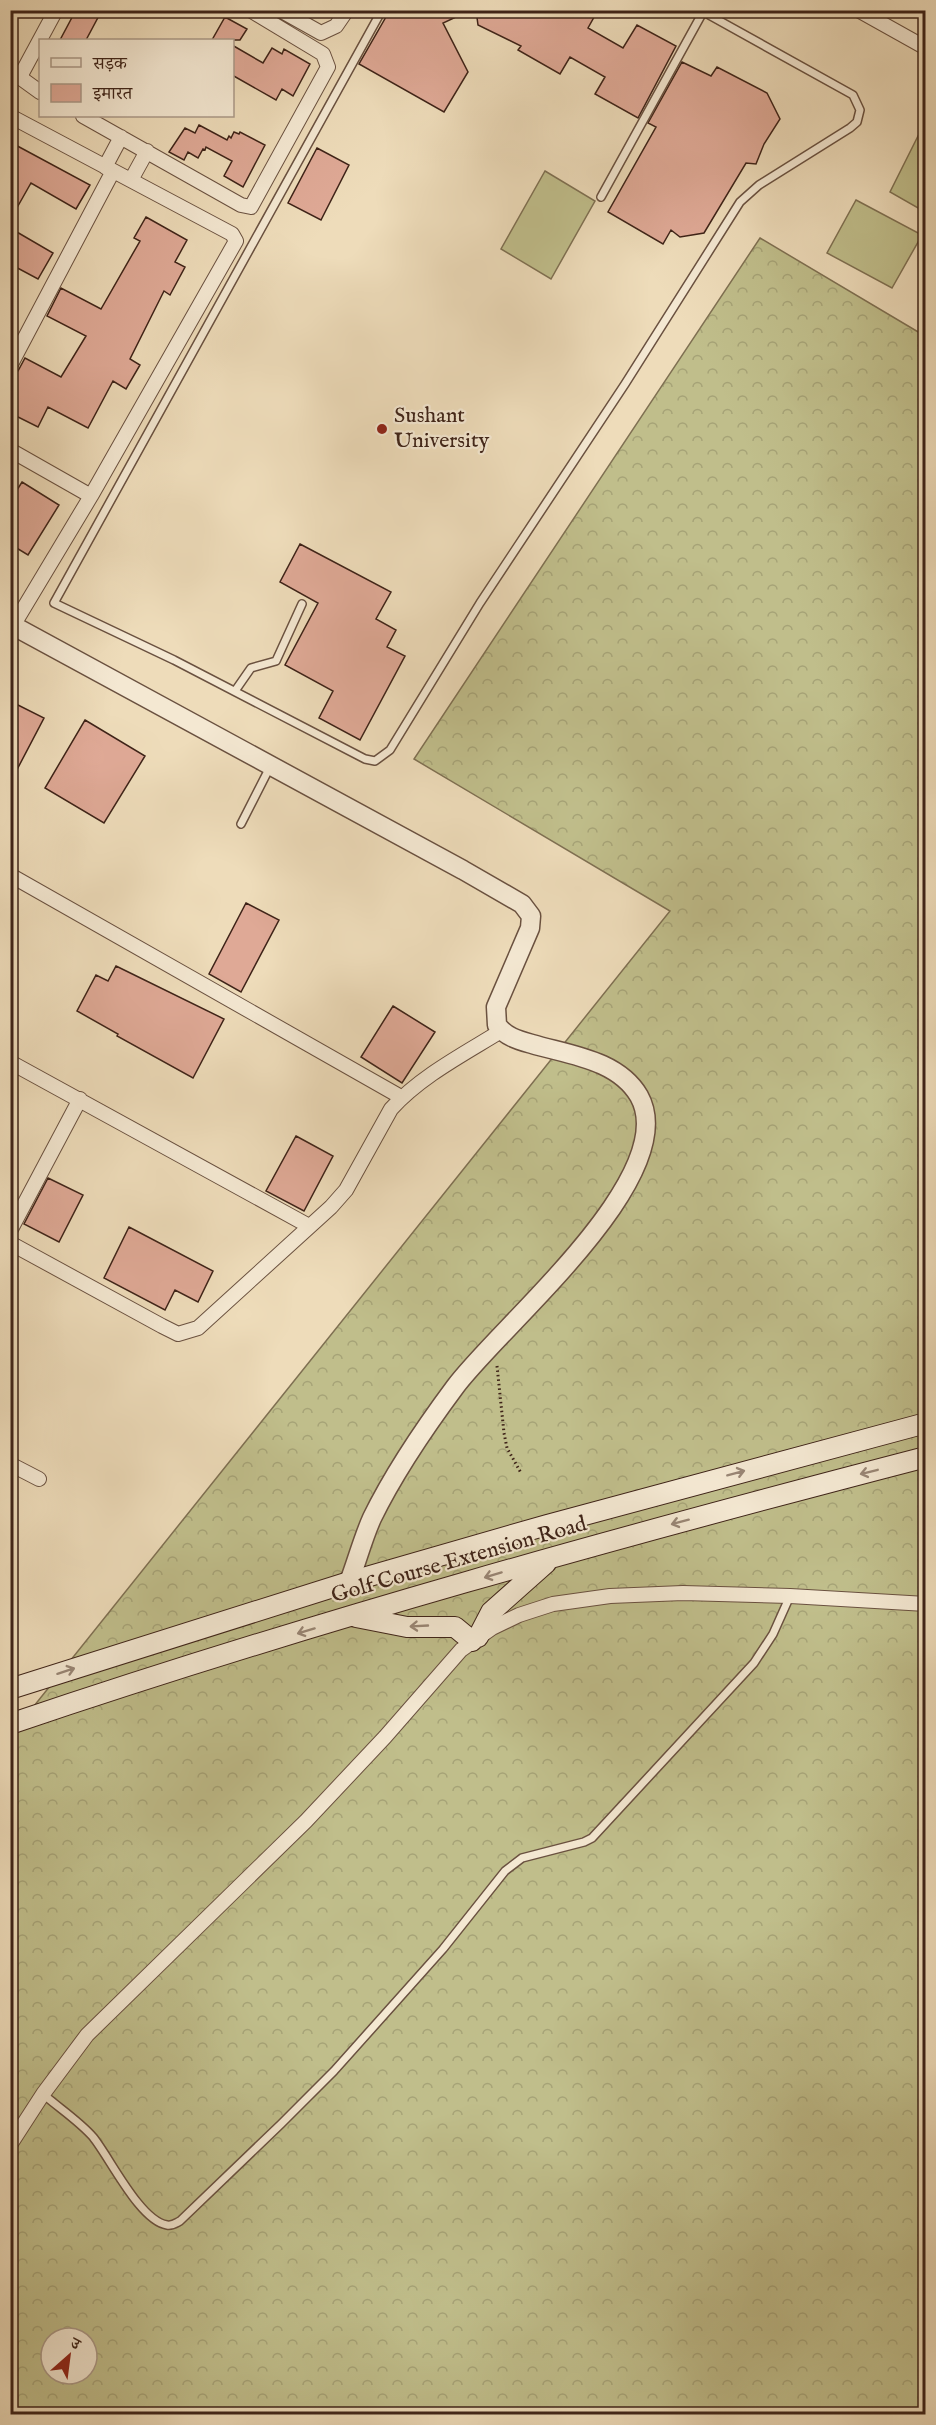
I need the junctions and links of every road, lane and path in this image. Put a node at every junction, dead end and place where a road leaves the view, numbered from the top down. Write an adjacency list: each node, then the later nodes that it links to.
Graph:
1 (56, 10): 8 (street)
2 (250, 10): 15 (street)
3 (280, 10): 4 (street)
4 (346, 10)
5 (382, 10): 24 (lane)
6 (858, 10): 10 (street)
7 (701, 11): 18 (lane); 24 (lane)
8 (40, 39)
9 (39, 42): 11 (street)
10 (926, 48)
11 (39, 91)
12 (10, 116): 16 (street)
13 (85, 117): 14 (street)
14 (122, 137): 15 (street); 16 (street)
15 (147, 151): 17 (street)
16 (109, 169): 17 (street); 19 (street)
17 (131, 180): 21 (street)
18 (601, 197)
19 (10, 366)
20 (10, 450): 21 (street)
21 (92, 496): 23 (street)
22 (302, 604): 24 (lane)
23 (11, 627): 25 (street)
24 (235, 692)
25 (270, 767): 26 (lane); 28 (street)
26 (241, 824)
27 (10, 876): 30 (street)
28 (501, 1031): 30 (street); 35 (street)
29 (10, 1062): 31 (street)
30 (401, 1097): 32 (street)
31 (80, 1100): 32 (street); 33 (street)
32 (309, 1226): 34 (street)
33 (10, 1231)
34 (10, 1243)
35 (496, 1343): 39 (path); 44 (street)
36 (926, 1423): 41 (main road, Golf Course Extension Road, one-way to 36)
37 (926, 1458): 42 (main road, Golf Course Extension Road, one-way to 42)
38 (10, 1464): 40 (street)
39 (521, 1473)
40 (39, 1479)
41 (639, 1500): 42 (main road); 44 (main road, Golf Course Extension Road)
42 (647, 1531): 43 (main road, Golf Course Extension Road)
43 (553, 1557): 47 (main road, Golf Course Extension Road, one-way to 47); 48 (main road)
44 (349, 1582): 49 (main road, Golf Course Extension Road)
45 (790, 1596): 46 (street); 48 (street); 53 (lane)
46 (926, 1604)
47 (354, 1616): 48 (main road, one-way to 47); 51 (main road, Golf Course Extension Road, one-way to 51)
48 (475, 1639): 53 (street)
49 (93, 1663): 50 (main road, Golf Course Extension Road, one-way to 49); 51 (main road)
50 (10, 1689)
51 (102, 1694): 52 (main road, Golf Course Extension Road)
52 (10, 1724)
53 (42, 2094): 54 (street)
54 (10, 2145)

